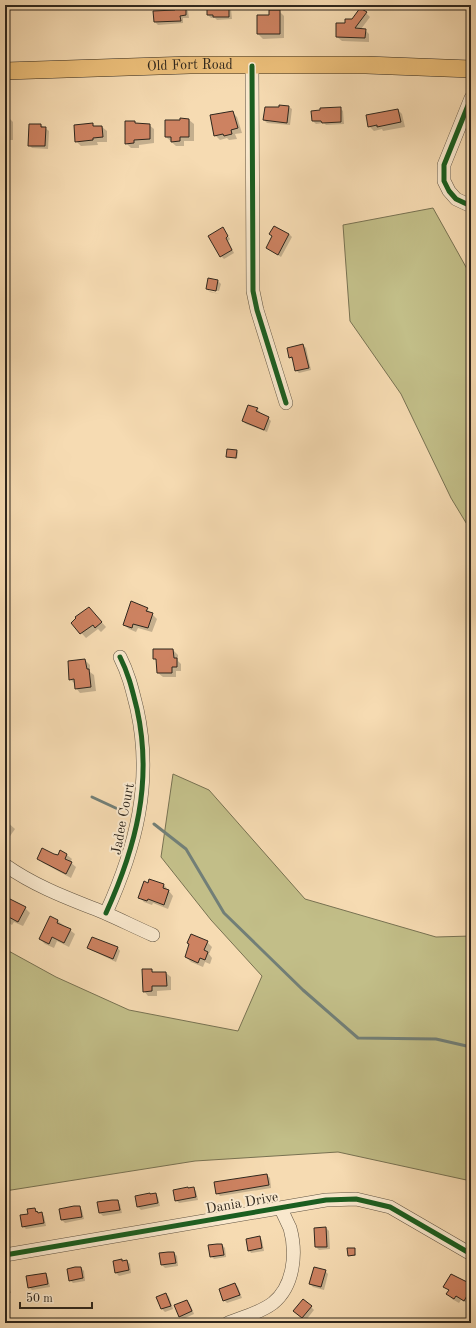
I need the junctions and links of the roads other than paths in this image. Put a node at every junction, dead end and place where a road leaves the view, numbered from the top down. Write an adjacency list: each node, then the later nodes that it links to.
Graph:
1 (252, 66): 2 (main road, Old Fort Road); 3 (main road, Old Fort Road); 6 (street)
2 (471, 69)
3 (5, 71)
4 (471, 98): 5 (street)
5 (471, 206)
6 (286, 403)
7 (120, 657): 9 (street, Jadee Court)
8 (5, 865): 9 (street)
9 (106, 913): 10 (street)
10 (152, 935)
11 (281, 1209): 12 (street, Dania Drive); 13 (street, Dania Drive); 14 (street)
12 (471, 1254)
13 (5, 1255)
14 (228, 1323)

